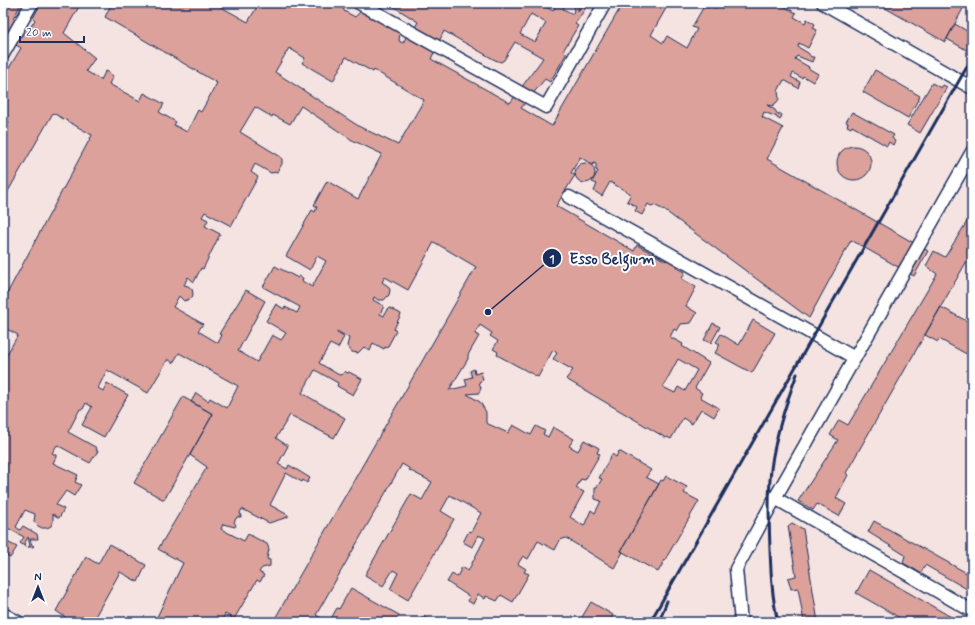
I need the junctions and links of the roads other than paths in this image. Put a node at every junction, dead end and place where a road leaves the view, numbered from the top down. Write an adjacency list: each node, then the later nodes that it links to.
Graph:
1 (32, 3): 5 (lane)
2 (359, 3): 3 (lane)
3 (605, 3)
4 (823, 3): 6 (lane)
5 (3, 54)
6 (972, 88)
7 (972, 152): 9 (lane)
8 (569, 197): 9 (lane)
9 (855, 358): 10 (lane)
10 (775, 498): 11 (lane); 14 (lane)
11 (972, 611)
12 (3, 614): 13 (lane)
13 (18, 622)
14 (741, 622)

